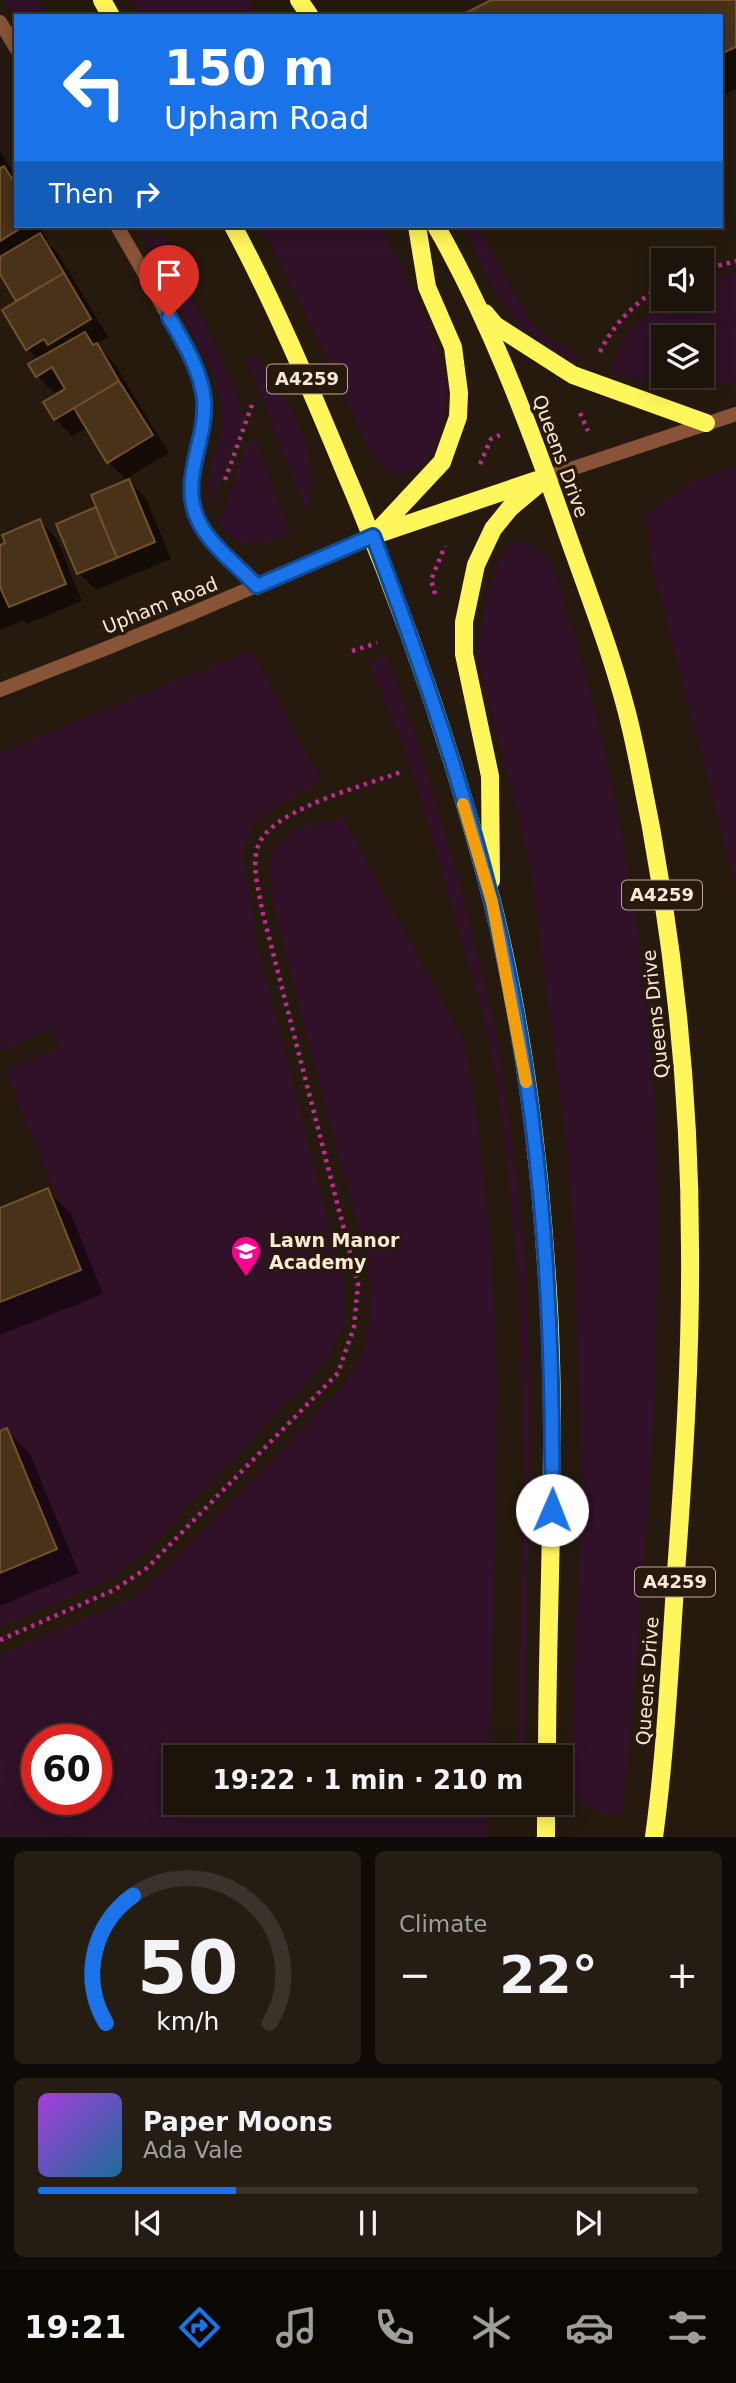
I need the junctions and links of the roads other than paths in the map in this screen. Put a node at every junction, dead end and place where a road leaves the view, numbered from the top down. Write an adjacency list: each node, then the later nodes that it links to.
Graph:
1 (0, 22): 2 (street)
2 (14, 45)
3 (118, 228): 12 (street)
4 (234, 228): 11 (main road, A4259)
5 (417, 228): 11 (main road)
6 (437, 228): 7 (main road, Queens Drive / A4259)
7 (473, 300): 9 (main road); 10 (main road, Queens Drive / A4259)
8 (736, 414): 9 (street)
9 (706, 423): 10 (street)
10 (547, 477): 11 (main road); 14 (main road); 18 (main road, Queens Drive / A4259)
11 (373, 536): 12 (street, Upham Road); 14 (main road, A4259)
12 (257, 586): 13 (street, Upham Road)
13 (0, 691)
14 (492, 902): 15 (main road, A4259)
15 (547, 1745)
16 (546, 1815): 17 (main road)
17 (546, 1837)
18 (654, 1837)

